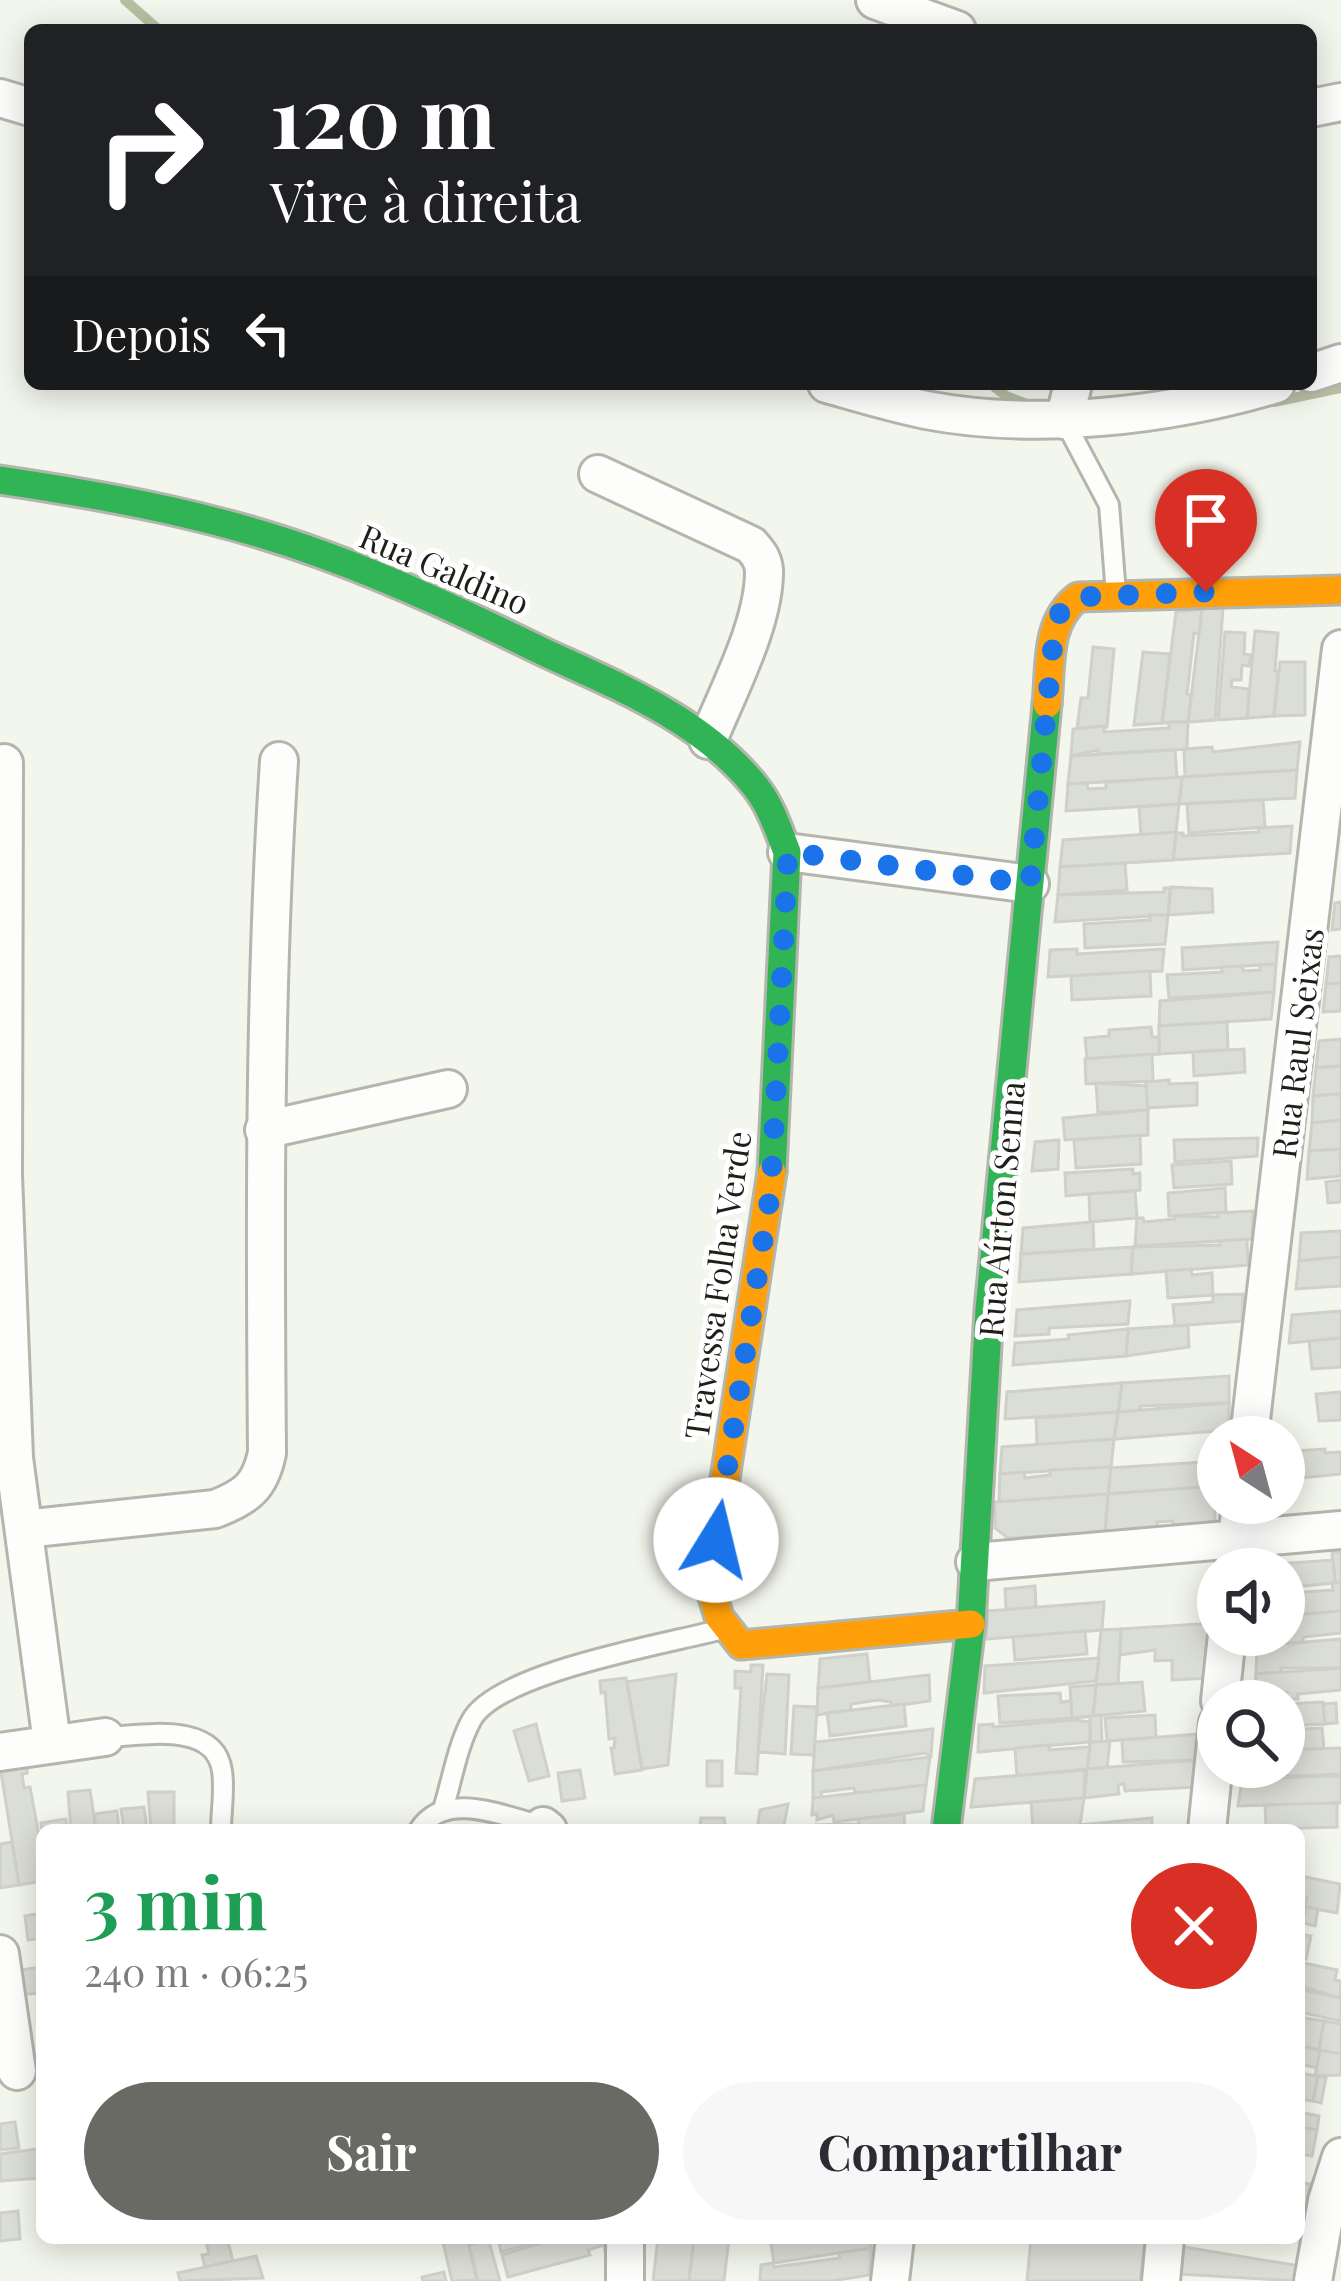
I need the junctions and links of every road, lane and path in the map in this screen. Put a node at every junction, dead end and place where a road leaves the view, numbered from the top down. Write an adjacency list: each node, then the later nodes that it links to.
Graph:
1 (875, 0): 2 (street)
2 (941, 24)
3 (850, 390): 5 (street)
4 (1256, 390): 5 (street)
5 (1069, 402): 9 (lane)
6 (598, 474): 11 (street)
7 (0, 480): 11 (street, Rua Galdino)
8 (1341, 590): 9 (street)
9 (1116, 594): 15 (street, Rua Aírton Senna)
10 (1341, 649): 18 (street, Rua Raul Seixas)
11 (708, 740): 14 (street, Rua Galdino)
12 (279, 761): 17 (street)
13 (4, 763): 19 (street)
14 (788, 852): 15 (street); 24 (street, Travessa Folha Verde)
15 (1030, 884): 22 (street, Rua Aírton Senna)
16 (448, 1088): 17 (street)
17 (264, 1130): 19 (street)
18 (1251, 1416)
19 (24, 1529): 26 (street)
20 (1341, 1530): 21 (street)
21 (1237, 1537): 22 (street)
22 (975, 1562): 23 (street, Rua Aírton Senna)
23 (971, 1624): 24 (street); 33 (street, Rua Aírton Senna)
24 (732, 1637): 29 (lane)
25 (105, 1737): 26 (street); 30 (lane)
26 (52, 1743): 27 (street)
27 (0, 1752)
28 (1211, 1788): 34 (street)
29 (443, 1809): 31 (lane); 32 (lane)
30 (221, 1824)
31 (424, 1824)
32 (530, 1824)
33 (947, 1824)
34 (1208, 1824)
35 (0, 1954): 36 (street)
36 (17, 2071)
37 (1341, 2157): 44 (street)
38 (625, 2244): 41 (street)
39 (894, 2244): 42 (street)
40 (1165, 2244): 43 (street)
41 (625, 2281)
42 (890, 2281)
43 (1161, 2281)
44 (1312, 2281)

